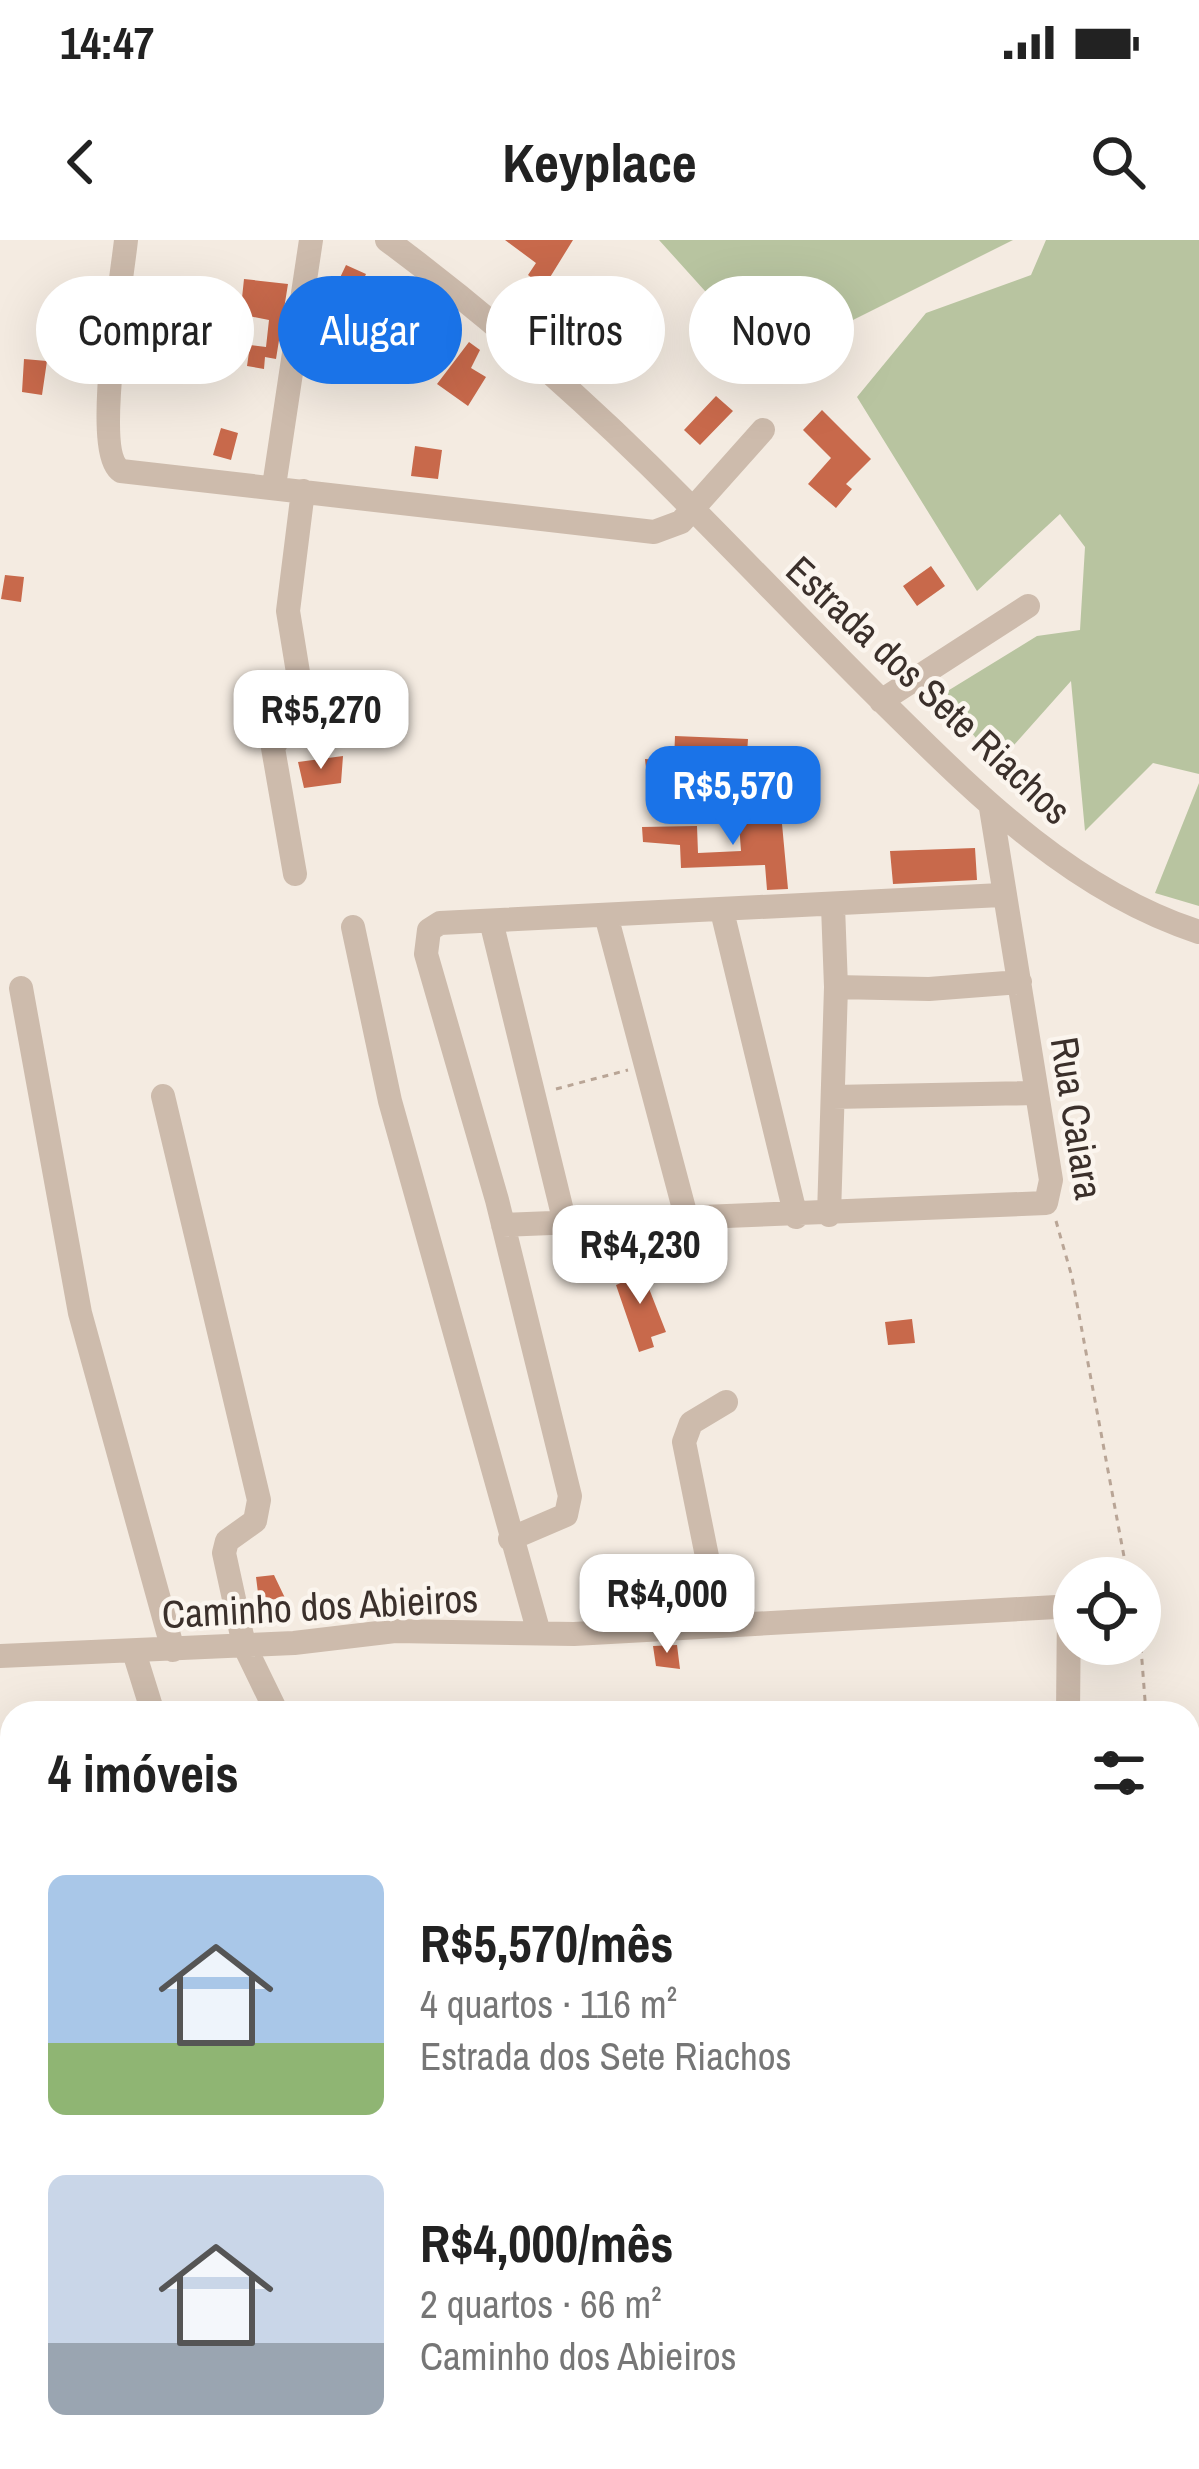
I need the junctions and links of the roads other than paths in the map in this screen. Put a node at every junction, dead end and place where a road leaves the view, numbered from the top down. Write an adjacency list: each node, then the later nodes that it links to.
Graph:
1 (126, 240): 5 (street)
2 (311, 240): 5 (street)
3 (387, 240): 7 (street, Estrada dos Sete Riachos)
4 (763, 430): 7 (street)
5 (274, 486): 6 (street)
6 (303, 491): 7 (street); 11 (street)
7 (690, 512): 9 (street, Estrada dos Sete Riachos)
8 (1028, 606): 9 (street)
9 (881, 701): 10 (street, Estrada dos Sete Riachos)
10 (991, 808): 12 (street, Rua Caiara); 18 (street, Estrada dos Sete Riachos)
11 (295, 874)
12 (1001, 895): 13 (street); 19 (street, Rua Caiara)
13 (833, 906): 14 (street); 20 (street)
14 (722, 911): 15 (street); 26 (street)
15 (606, 915): 16 (street); 27 (street)
16 (491, 921): 28 (street); 29 (street)
17 (353, 927): 31 (street)
18 (1199, 932)
19 (1020, 982): 20 (street); 22 (street, Rua Caiara)
20 (836, 987): 24 (street)
21 (21, 988): 36 (street)
22 (1035, 1093): 24 (street); 25 (street, Rua Caiara)
23 (163, 1096): 35 (street)
24 (833, 1097): 25 (street)
25 (829, 1215): 26 (street)
26 (796, 1217): 27 (street)
27 (687, 1220): 28 (street)
28 (566, 1223): 29 (street)
29 (503, 1225): 31 (street)
30 (726, 1402): 33 (street)
31 (511, 1539): 34 (street)
32 (1053, 1607): 33 (street, Caminho dos Abieiros)
33 (721, 1626): 34 (street, Caminho dos Abieiros)
34 (539, 1633): 35 (street, Caminho dos Abieiros)
35 (244, 1645): 36 (street, Caminho dos Abieiros); 41 (street)
36 (173, 1650): 38 (street, Caminho dos Abieiros)
37 (1, 1652): 38 (street, Caminho dos Abieiros)
38 (134, 1652): 40 (street)
39 (1070, 1665): 42 (street)
40 (149, 1701)
41 (271, 1701)
42 (1069, 1701)

